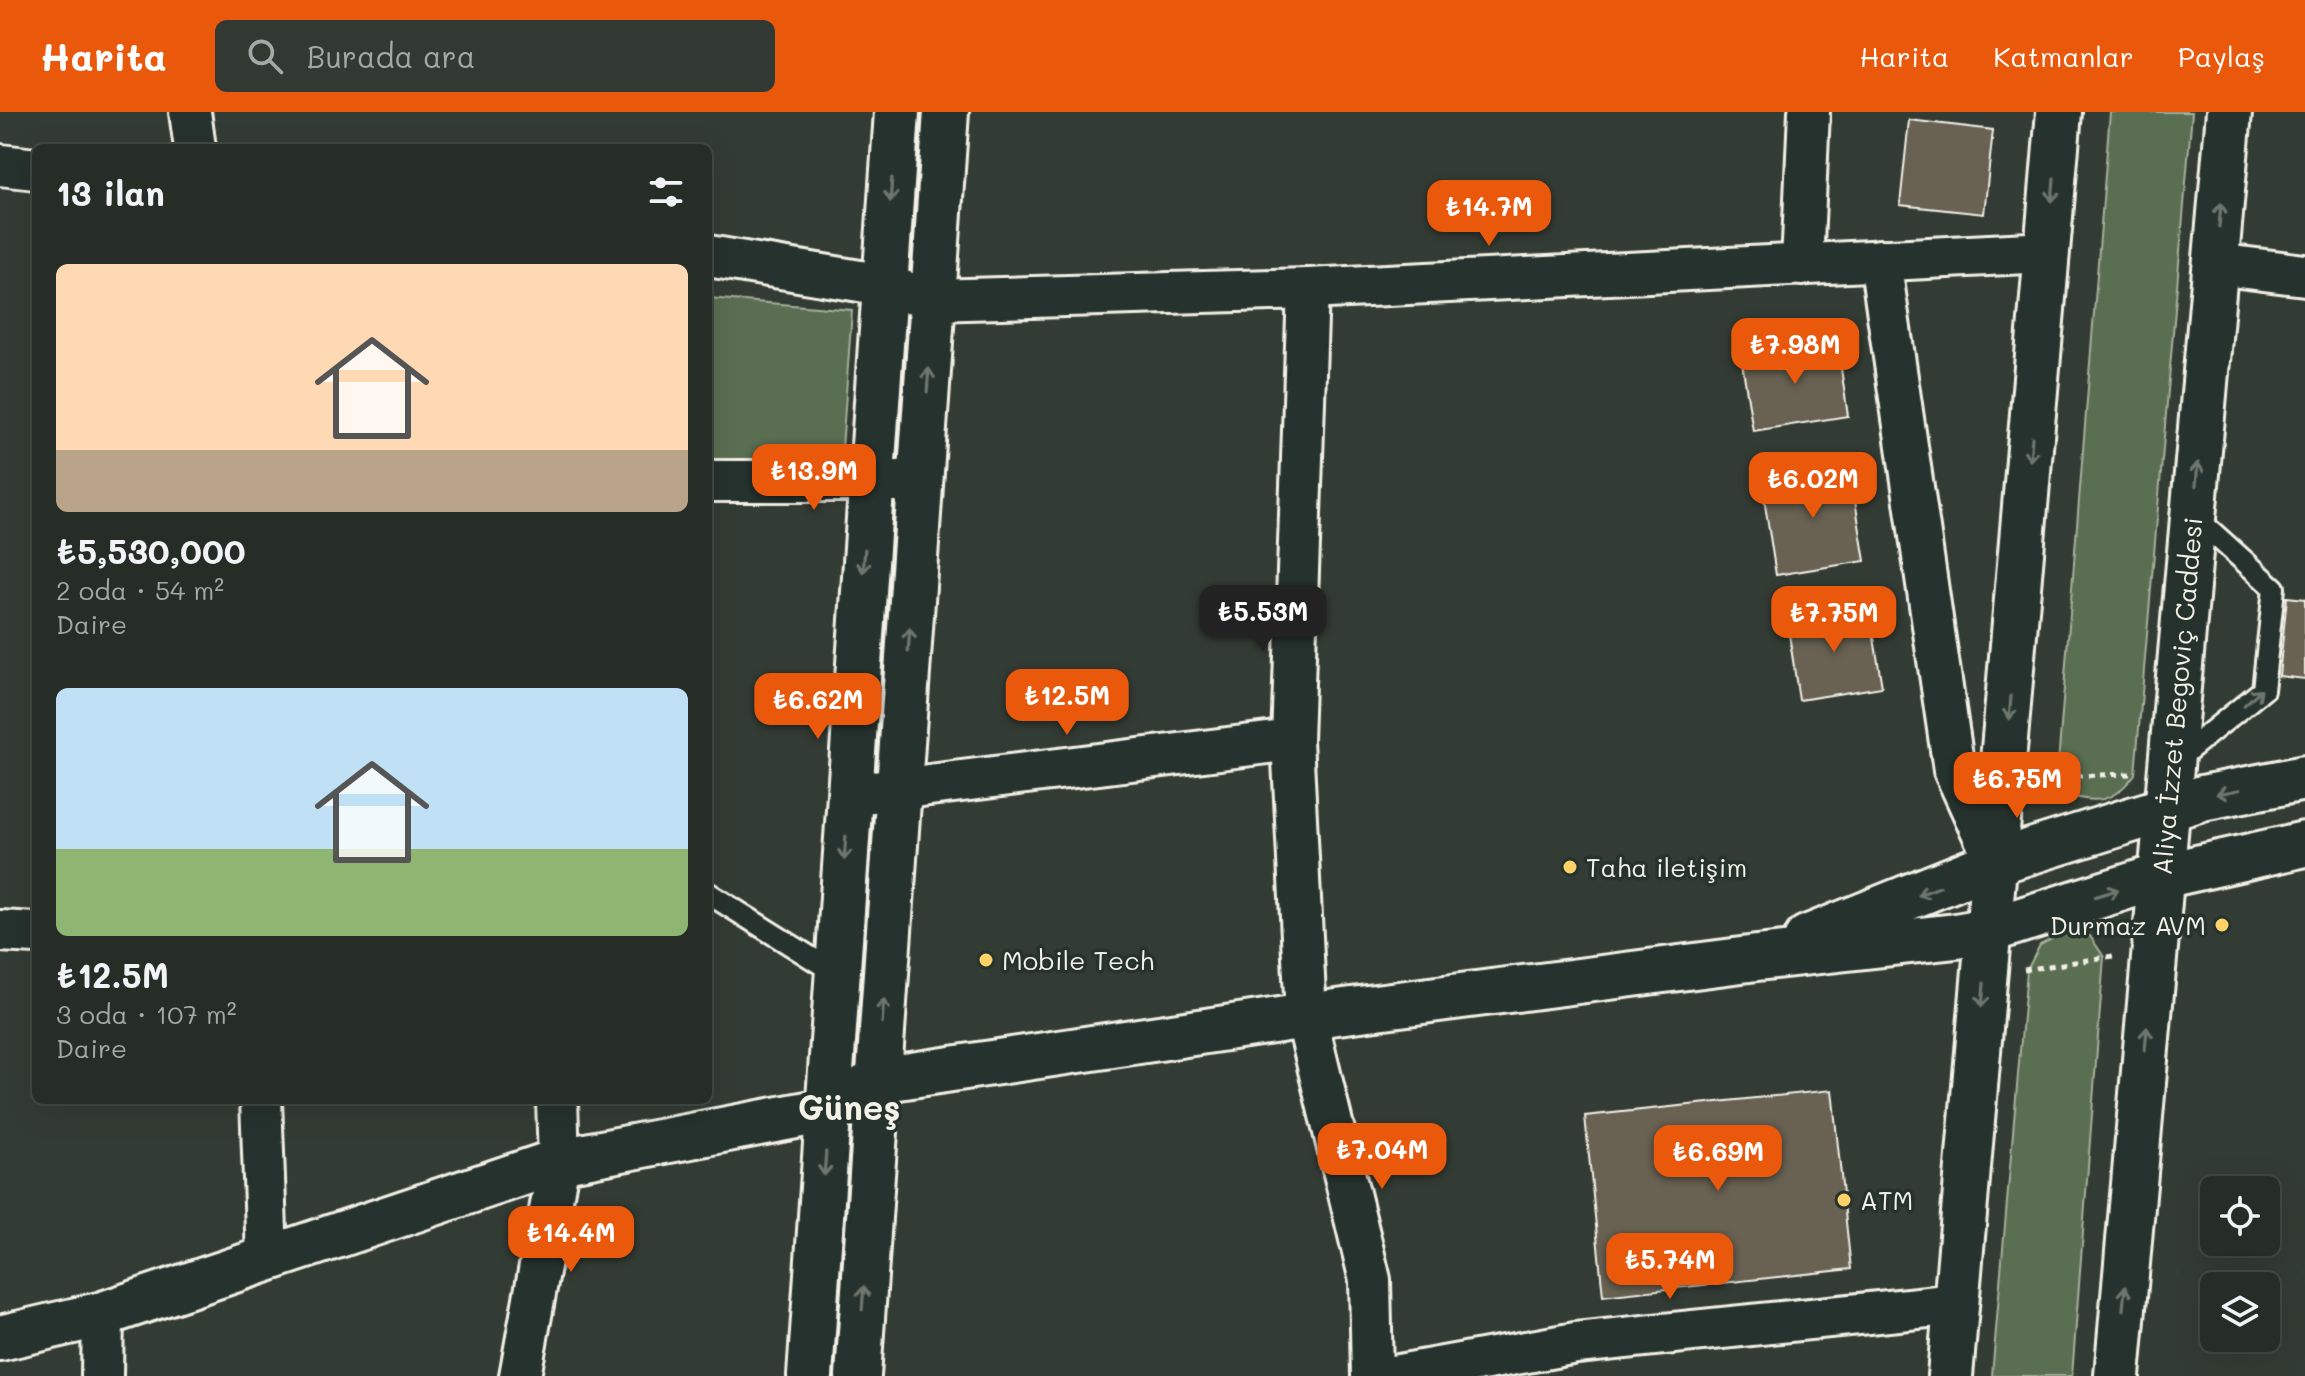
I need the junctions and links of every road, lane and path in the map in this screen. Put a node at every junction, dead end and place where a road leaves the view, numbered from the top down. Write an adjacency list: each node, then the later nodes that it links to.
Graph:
1 (190, 112): 7 (street)
2 (897, 112): 16 (street, one-way to 16)
3 (946, 112): 18 (street)
4 (1809, 112): 14 (street)
5 (2059, 112): 10 (street, one-way to 10)
6 (2229, 112): 13 (street, Aliya İzzet Begoviç Caddesi, one-way to 6)
7 (194, 144)
8 (0, 165): 9 (street)
9 (32, 169)
10 (2047, 252): 12 (street); 25 (street, one-way to 25)
11 (712, 257): 16 (street)
12 (1880, 260): 14 (street); 30 (street)
13 (2215, 264): 15 (street); 22 (street, Aliya İzzet Begoviç Caddesi, one-way to 13)
14 (1802, 265): 17 (street)
15 (2305, 275)
16 (884, 285): 18 (street); 19 (street)
17 (1308, 289): 18 (street); 23 (street)
18 (933, 300): 21 (street, one-way to 18)
19 (870, 479): 20 (street); 21 (street); 28 (street, one-way to 28)
20 (712, 481)
21 (920, 481): 27 (street, one-way to 21)
22 (2194, 516): 26 (street, Aliya İzzet Begoviç Caddesi); 26 (lane, one-way to 22)
23 (1292, 740): 27 (street); 40 (street)
24 (2305, 778): 26 (street, one-way to 26)
25 (2003, 779): 26 (path); 30 (street)
26 (2170, 782): 30 (street); 31 (street, Aliya İzzet Begoviç Caddesi)
27 (899, 791): 28 (street); 41 (street, one-way to 27)
28 (849, 795): 38 (street, one-way to 38)
29 (2305, 844): 31 (street)
30 (1996, 862): 33 (street); 37 (street, one-way to 37)
31 (2161, 876): 33 (street, one-way to 31); 36 (street, Aliya İzzet Begoviç Caddesi)
32 (712, 896): 38 (lane)
33 (1990, 930): 37 (street); 39 (street)
34 (0, 931): 35 (street)
35 (32, 933)
36 (2155, 952): 39 (path); 57 (street, Aliya İzzet Begoviç Caddesi, one-way to 36)
37 (1757, 958): 40 (street)
38 (837, 974): 44 (street)
39 (1985, 977): 47 (street, one-way to 47)
40 (1306, 1016): 41 (street); 54 (street)
41 (878, 1080): 44 (street); 53 (street, one-way to 41)
42 (261, 1104): 46 (street)
43 (557, 1104): 45 (street)
44 (828, 1110): 45 (street); 52 (street, one-way to 52)
45 (559, 1161): 46 (street); 51 (street)
46 (267, 1257): 48 (street)
47 (1957, 1304): 55 (street); 56 (street)
48 (103, 1314): 49 (street); 50 (street)
49 (0, 1338)
50 (102, 1376)
51 (520, 1376)
52 (810, 1376)
53 (858, 1376)
54 (1372, 1376)
55 (1394, 1376)
56 (1950, 1376)
57 (2117, 1376)

